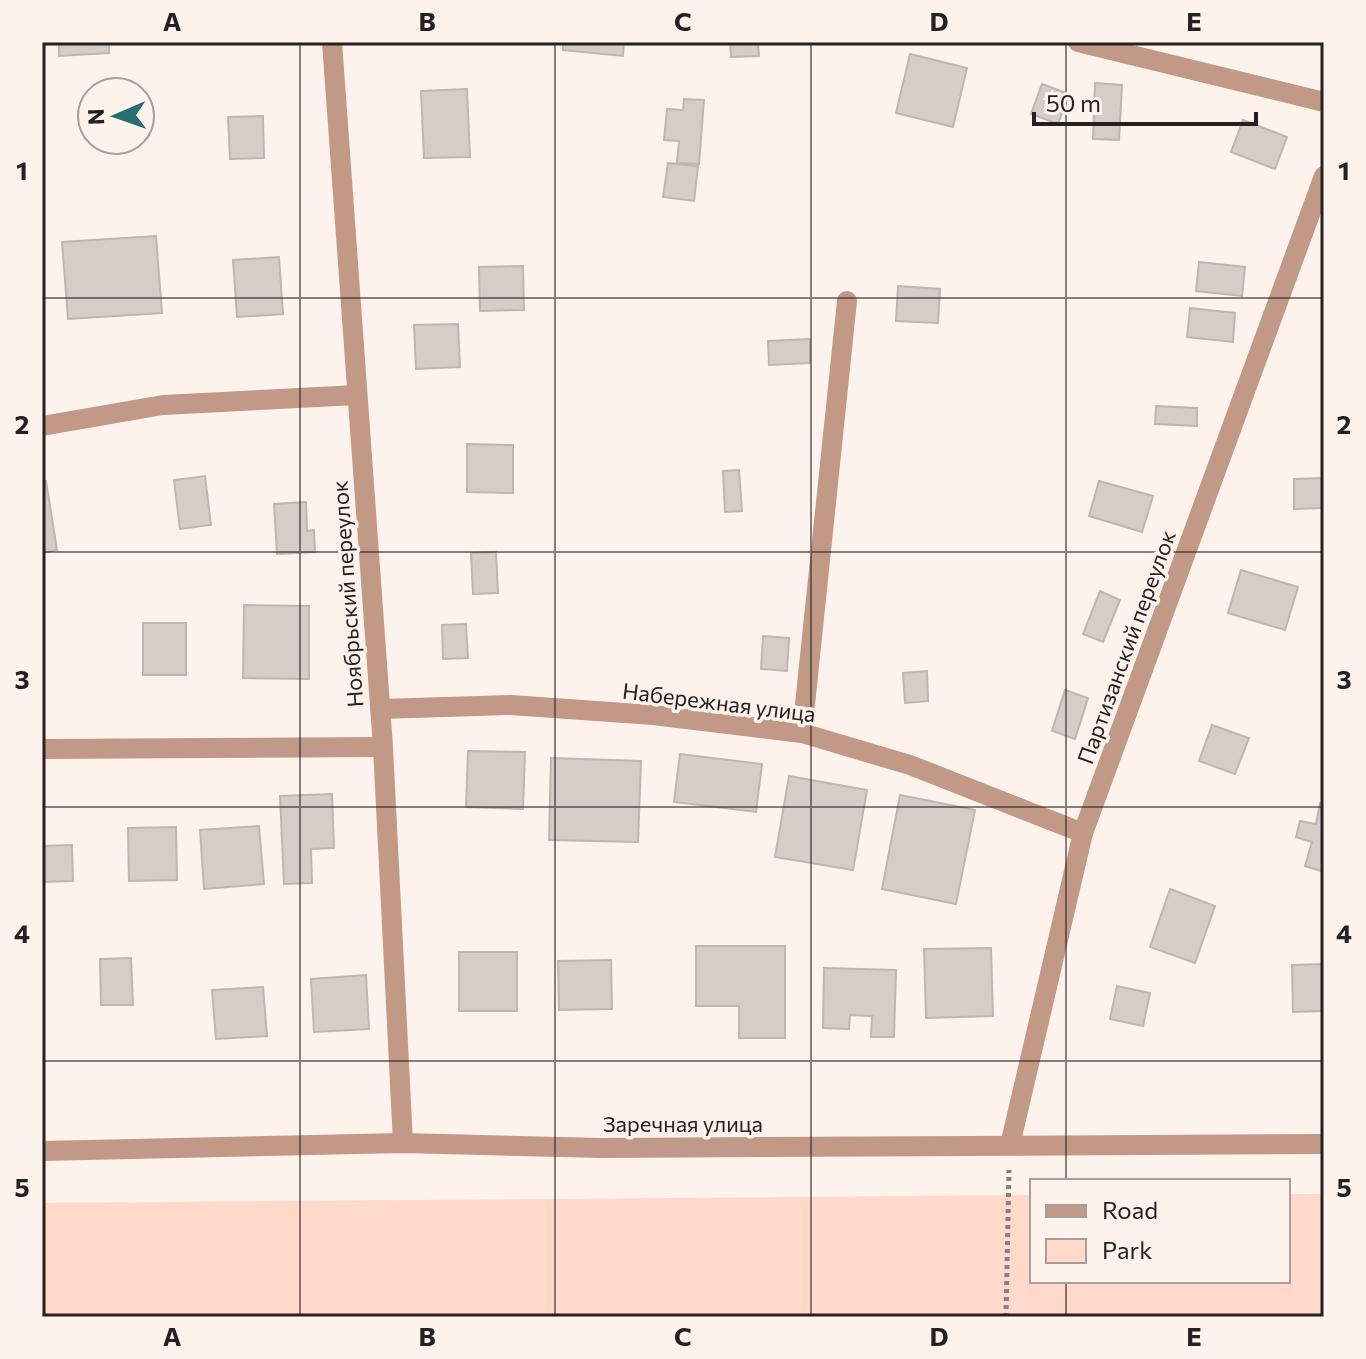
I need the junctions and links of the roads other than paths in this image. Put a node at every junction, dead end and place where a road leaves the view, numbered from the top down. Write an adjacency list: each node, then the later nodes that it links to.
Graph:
1 (332, 42): 6 (street, Ноябрьский переулок)
2 (1078, 42): 3 (street)
3 (1324, 102)
4 (1324, 176): 12 (street, Партизанский переулок)
5 (847, 301): 9 (street)
6 (357, 395): 7 (street); 8 (street, Ноябрьский переулок)
7 (42, 426)
8 (380, 709): 9 (street, Набережная улица); 10 (street, Ноябрьский переулок)
9 (802, 733): 12 (street, Набережная улица)
10 (383, 747): 11 (street); 13 (street, Ноябрьский переулок)
11 (42, 749)
12 (1083, 833): 15 (street, Партизанский переулок)
13 (403, 1143): 15 (street, Заречная улица); 16 (street, Заречная улица)
14 (1324, 1144): 15 (street, Заречная улица)
15 (1010, 1145)
16 (42, 1151)

